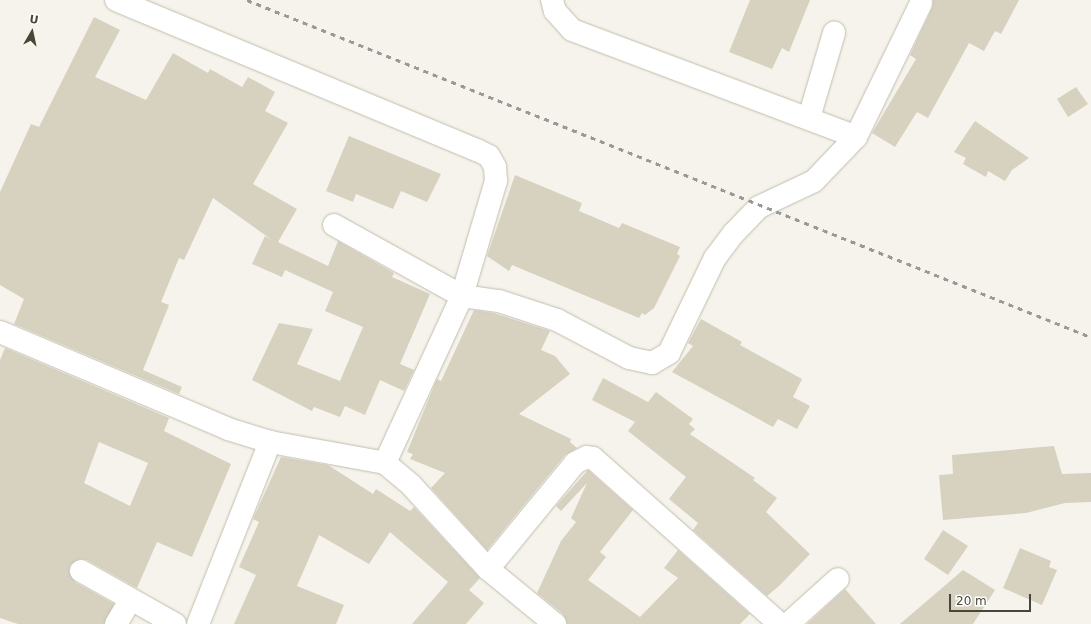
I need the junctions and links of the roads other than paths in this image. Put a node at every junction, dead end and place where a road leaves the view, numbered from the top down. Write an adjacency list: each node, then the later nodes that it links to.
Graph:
1 (116, 0): 8 (street)
2 (552, 0): 5 (street)
3 (921, 3): 6 (street)
4 (834, 33): 5 (street)
5 (809, 118): 6 (street)
6 (856, 137): 8 (street)
7 (334, 225): 8 (street)
8 (462, 296): 11 (street)
9 (0, 332): 10 (street)
10 (270, 442): 11 (street); 18 (street)
11 (385, 463): 12 (street)
12 (488, 569): 19 (street); 20 (street)
13 (81, 571): 15 (street)
14 (838, 579): 21 (street)
15 (130, 601): 16 (street); 17 (street)
16 (116, 624)
17 (175, 624)
18 (198, 624)
19 (555, 624)
20 (780, 624)
21 (788, 624)

